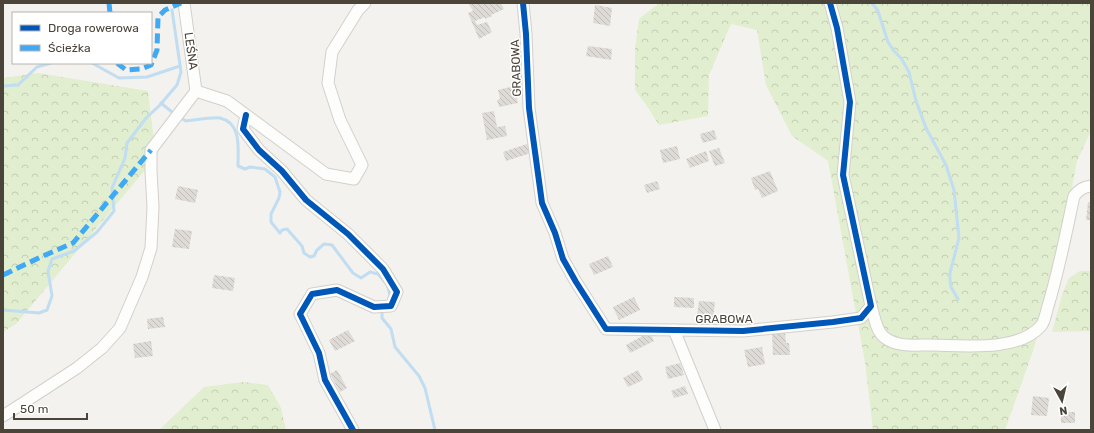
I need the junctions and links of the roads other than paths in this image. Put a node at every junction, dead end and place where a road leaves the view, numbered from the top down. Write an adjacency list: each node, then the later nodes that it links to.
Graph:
1 (184, 3): 5 (street, LEŚNA)
2 (365, 3): 6 (street)
3 (523, 3): 9 (street, GRABOWA)
4 (830, 3): 8 (street)
5 (200, 93): 6 (street); 10 (street)
6 (246, 115): 11 (street)
7 (1091, 186): 8 (street)
8 (871, 306): 9 (street, GRABOWA)
9 (674, 330): 12 (street)
10 (3, 416)
11 (353, 430)
12 (715, 430)

